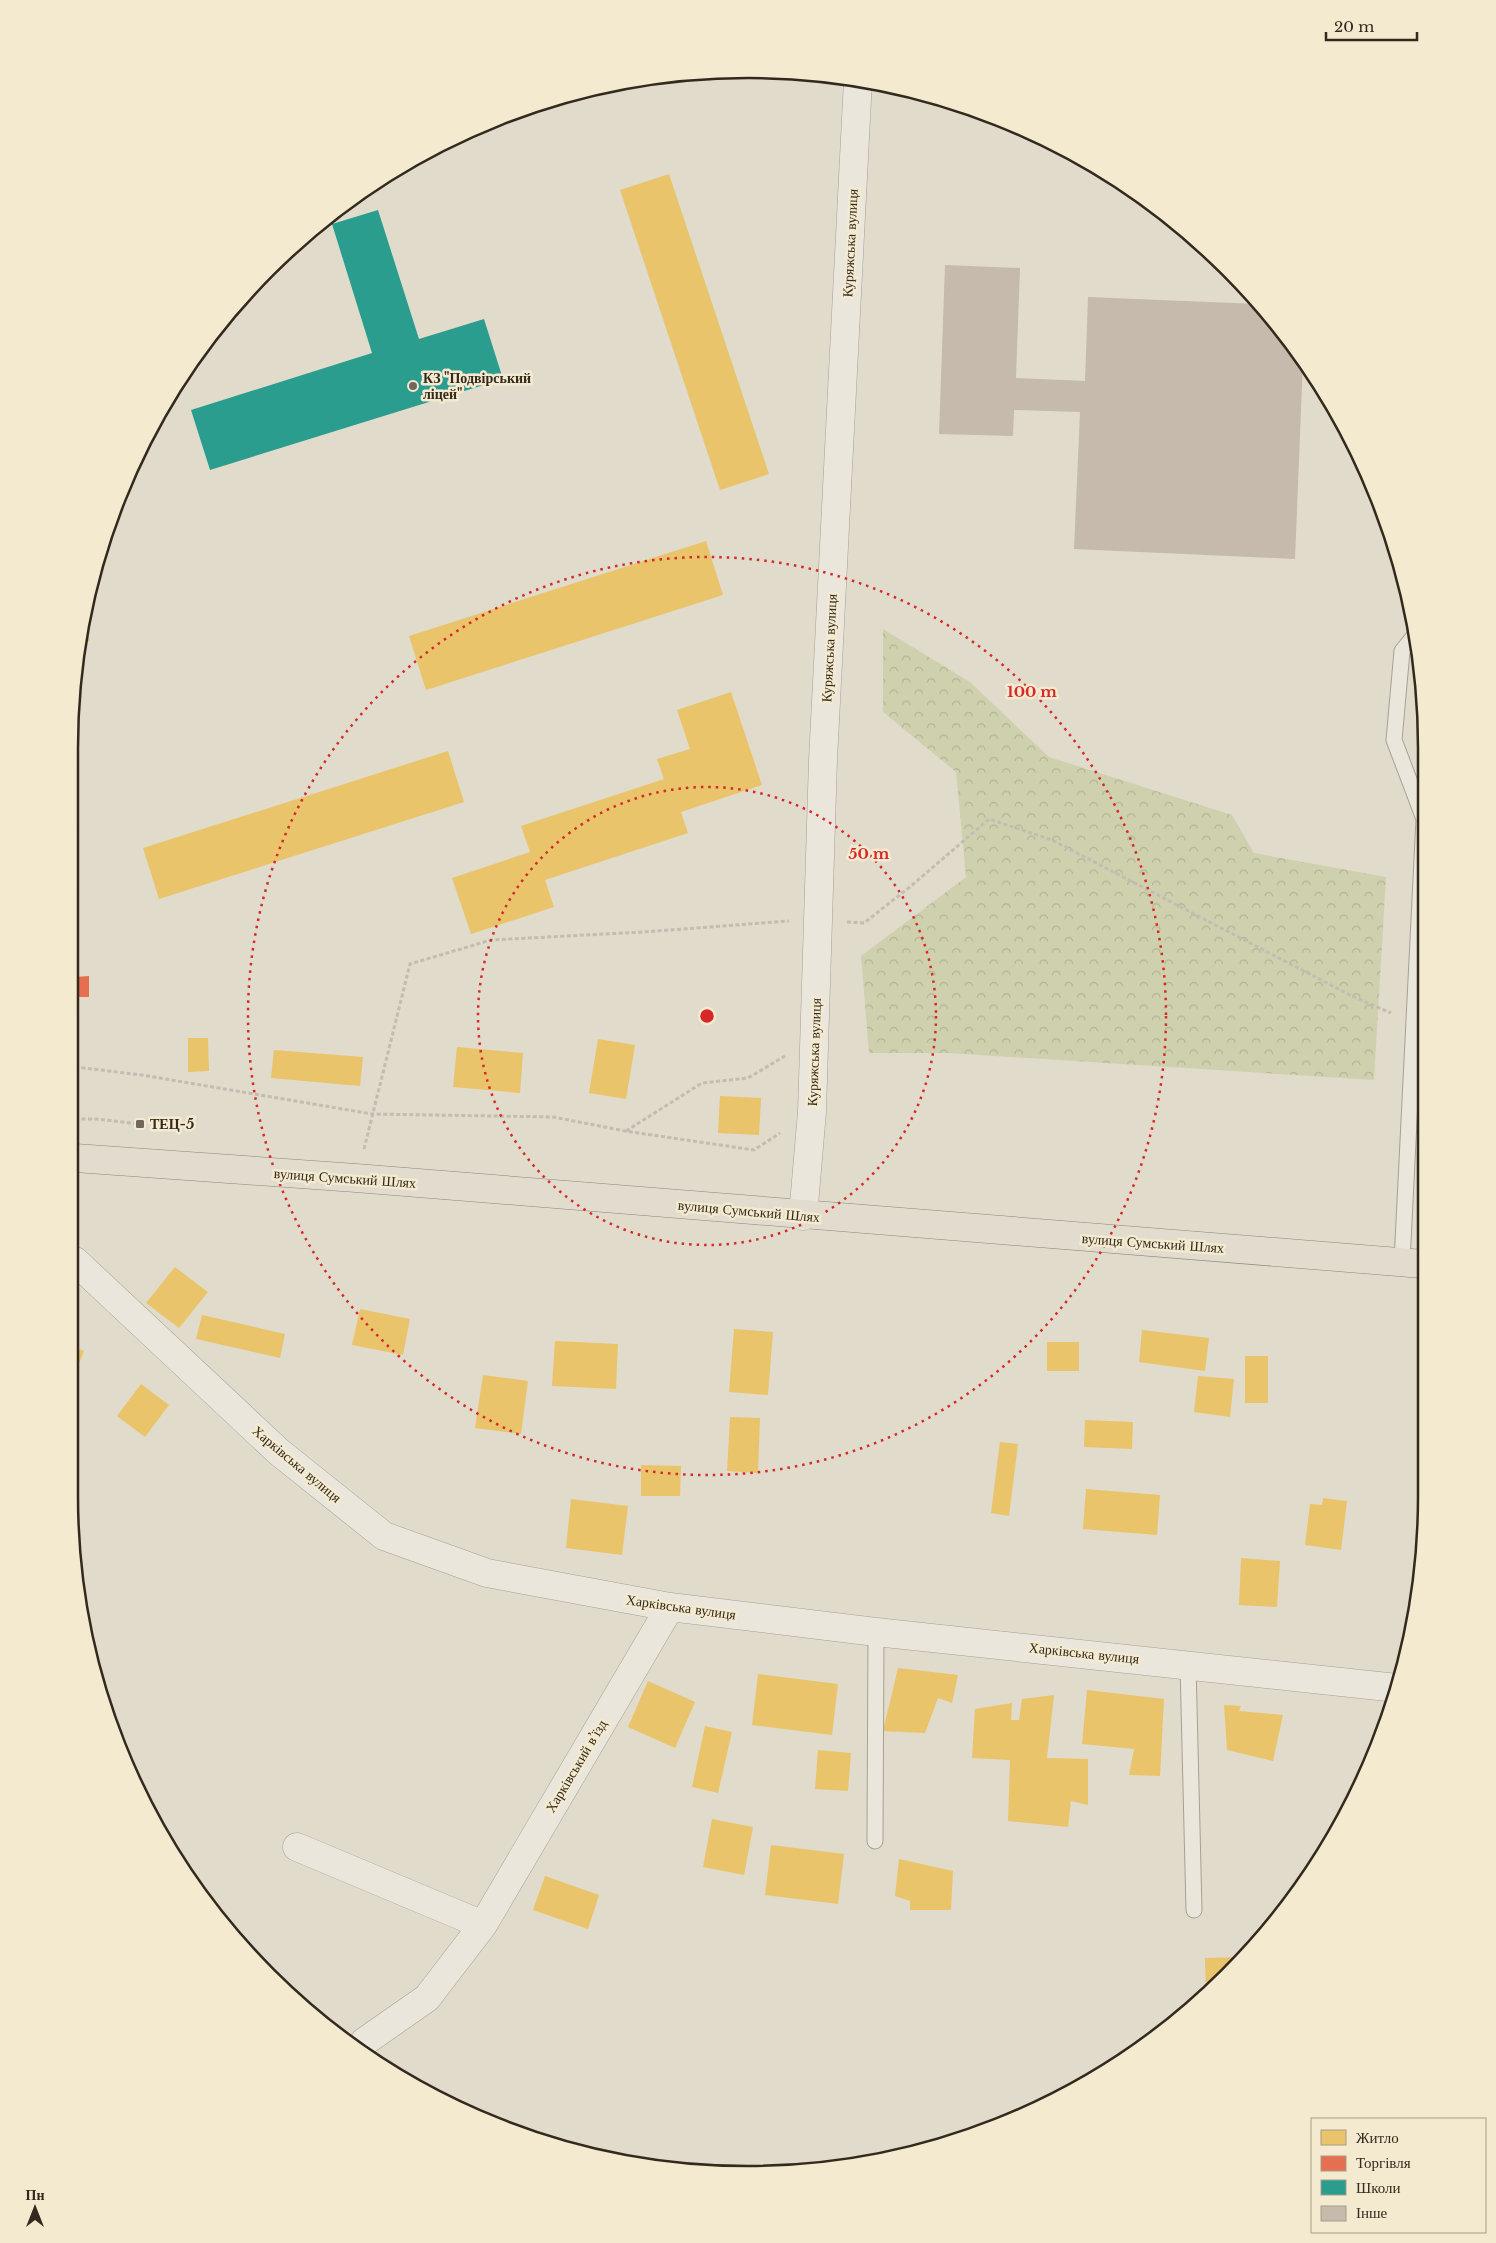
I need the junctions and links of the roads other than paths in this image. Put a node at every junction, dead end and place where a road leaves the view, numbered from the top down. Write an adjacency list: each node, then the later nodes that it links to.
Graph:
1 (858, 87): 6 (street, Куряжська вулиця)
2 (1410, 641): 3 (lane)
3 (1418, 803)
4 (1418, 1061): 7 (lane)
5 (78, 1158): 6 (main road, вулиця Сумський Шлях)
6 (803, 1216): 7 (main road, вулиця Сумський Шлях)
7 (1413, 1263)
8 (78, 1264): 9 (street, Харківська вулиця)
9 (670, 1607): 10 (street, Харківська вулиця); 16 (street, Харківський в’їзд)
10 (876, 1632): 11 (street, Харківська вулиця); 13 (lane)
11 (1188, 1664): 12 (street, Харківська вулиця); 15 (lane)
12 (1390, 1687)
13 (875, 1841)
14 (297, 1848): 16 (street)
15 (1194, 1910)
16 (483, 1925): 17 (street, Харківський в’їзд)
17 (364, 2042)

